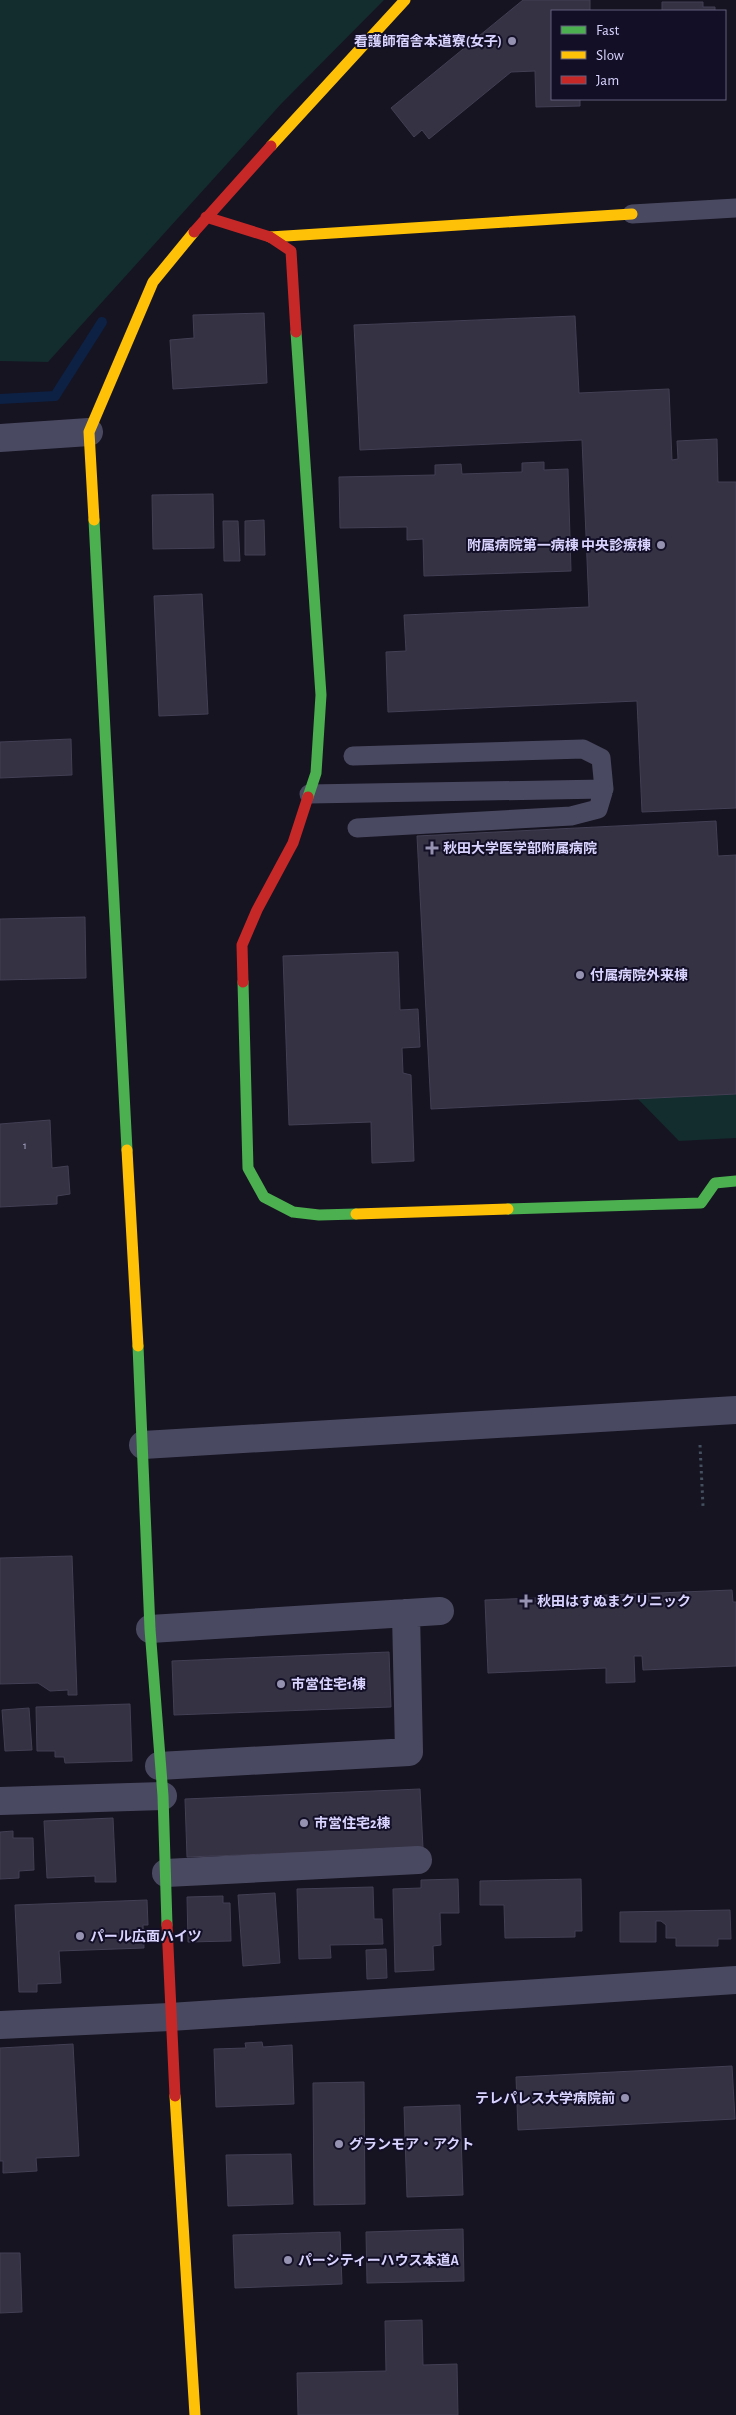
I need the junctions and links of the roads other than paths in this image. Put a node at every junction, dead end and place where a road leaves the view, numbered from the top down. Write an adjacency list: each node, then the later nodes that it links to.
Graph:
1 (405, 0): 4 (street)
2 (736, 208): 3 (lane)
3 (632, 214): 5 (street)
4 (206, 217): 5 (street); 6 (street)
5 (270, 237): 10 (street)
6 (89, 432): 7 (street); 14 (street)
7 (0, 438)
8 (353, 756): 9 (lane)
9 (604, 789): 10 (lane); 11 (lane)
10 (309, 794): 12 (street)
11 (357, 828)
12 (736, 1181)
13 (736, 1410): 14 (street)
14 (143, 1445): 17 (street)
15 (440, 1611): 16 (street)
16 (406, 1613): 17 (street); 18 (street)
17 (150, 1629): 18 (street)
18 (159, 1766): 19 (street)
19 (163, 1796): 20 (street); 22 (street)
20 (0, 1801)
21 (418, 1860): 22 (street)
22 (166, 1873): 24 (street)
23 (736, 1980): 24 (street)
24 (170, 2018): 25 (street); 26 (street)
25 (0, 2025)
26 (194, 2415)

